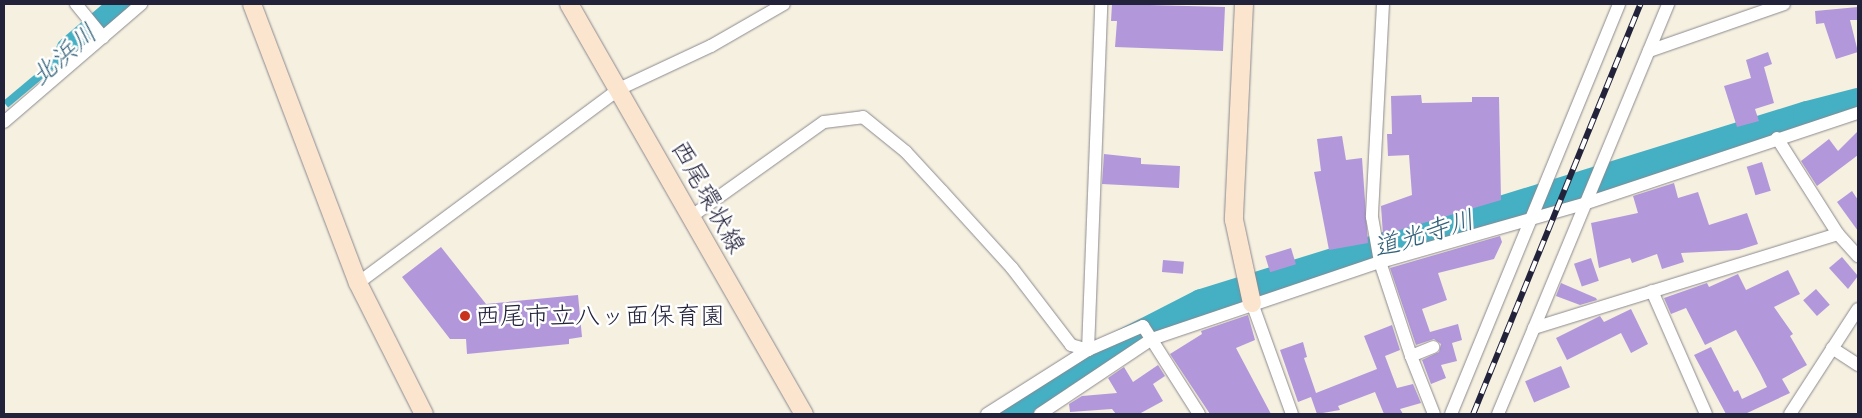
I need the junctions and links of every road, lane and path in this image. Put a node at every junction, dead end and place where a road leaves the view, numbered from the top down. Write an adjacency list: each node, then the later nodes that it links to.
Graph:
1 (76, 4): 12 (street)
2 (141, 4): 12 (street)
3 (252, 4): 24 (street)
4 (570, 4): 14 (street, 西尾環状線)
5 (784, 4): 14 (street)
6 (1101, 4): 32 (street)
7 (1244, 4): 26 (street)
8 (1383, 4): 23 (street)
9 (1619, 4): 20 (street)
10 (1668, 4): 13 (street)
11 (1784, 4): 13 (street)
12 (102, 35): 16 (street)
13 (1648, 51): 18 (street)
14 (619, 89): 19 (street, 西尾環状線); 24 (street)
15 (1858, 113): 17 (street)
16 (4, 122)
17 (1777, 138): 18 (street); 21 (street)
18 (1585, 201): 20 (street); 28 (street)
19 (692, 216): 32 (street); 37 (street, 西尾環状線)
20 (1530, 217): 23 (street); 43 (street)
21 (1838, 234): 22 (street); 25 (street)
22 (1858, 256)
23 (1380, 261): 26 (street); 33 (street)
24 (358, 283): 36 (street)
25 (1652, 291): 28 (street); 45 (street)
26 (1252, 303): 29 (street); 41 (street)
27 (1858, 309): 31 (street)
28 (1534, 328): 44 (street)
29 (1151, 339): 32 (street); 35 (street); 40 (street)
30 (1433, 347): 33 (street)
31 (1832, 348): 34 (street); 46 (street)
32 (1088, 350): 38 (street)
33 (1410, 356): 42 (street)
34 (1858, 365)
35 (1057, 410): 39 (street)
36 (424, 414)
37 (804, 414)
38 (988, 414)
39 (1040, 414)
40 (1198, 414)
41 (1292, 414)
42 (1434, 414)
43 (1451, 414)
44 (1498, 414)
45 (1706, 414)
46 (1790, 414)

